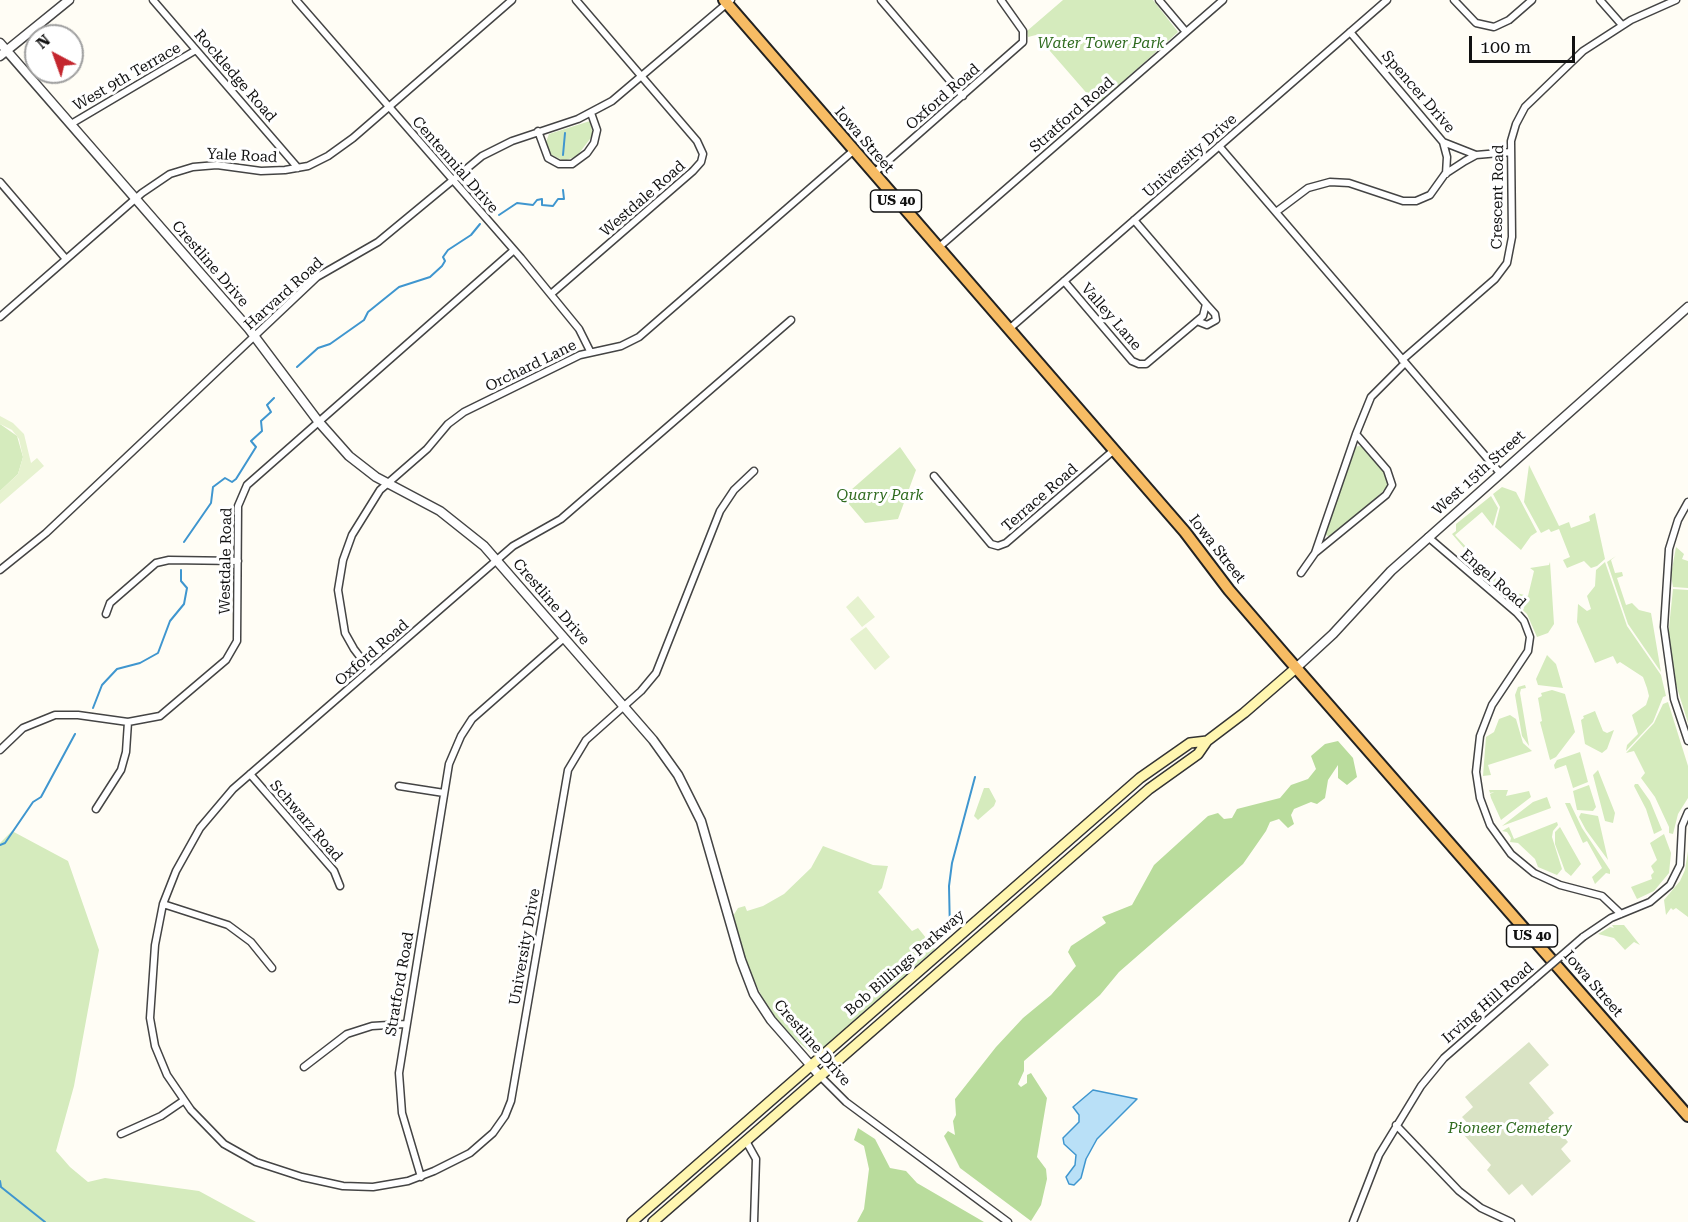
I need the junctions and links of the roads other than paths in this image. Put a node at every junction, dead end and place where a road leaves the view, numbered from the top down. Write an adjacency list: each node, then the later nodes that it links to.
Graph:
1 (69, 0): 21 (street)
2 (153, 0): 20 (street, Rockledge Road)
3 (296, 0): 24 (street, Centennial Drive)
4 (512, 0): 24 (street, Yale Road)
5 (576, 0): 22 (street, Westdale Road)
6 (880, 0): 23 (street)
7 (1001, 0): 23 (street, Oxford Road)
8 (1158, 0): 17 (street)
9 (1223, 0): 17 (street, Stratford Road)
10 (1387, 0): 18 (street, University Drive)
11 (1454, 0): 12 (street)
12 (1532, 0)
13 (1600, 0): 16 (street)
14 (1676, 0): 16 (street, Crescent Road)
15 (727, 1): 22 (street, Harvard Road); 30 (highway, Iowa Street / US 40)
16 (1622, 25): 31 (street, Crescent Road)
17 (1186, 32): 41 (street, Stratford Road)
18 (1350, 32): 28 (street, Spencer Drive); 29 (street, University Drive)
19 (0, 43): 21 (street, Crestline Drive)
20 (196, 50): 26 (street, West 9th Terrace); 33 (street, Rockledge Road)
21 (3, 53): 26 (street, Crestline Drive)
22 (643, 77): 25 (street, Harvard Road); 45 (street, Westdale Road)
23 (963, 96): 34 (street, Oxford Road)
24 (389, 107): 33 (street, Yale Road); 36 (street, Centennial Drive)
25 (591, 113): 27 (street, Harvard Road); 27 (street)
26 (70, 124): 38 (street, Crestline Drive)
27 (538, 131): 36 (street, Harvard Road)
28 (1443, 142): 32 (street, Spencer Drive); 35 (street)
29 (1219, 146): 39 (street); 40 (street, University Drive)
30 (853, 151): 34 (highway, Iowa Street / US 40); 53 (street, Orchard Lane)
31 (1511, 152): 32 (street); 54 (street, Crescent Road)
32 (1476, 155): 35 (street)
33 (298, 168): 38 (street, Yale Road)
34 (873, 174): 41 (highway, Iowa Street / US 40)
35 (1445, 174): 39 (street)
36 (452, 179): 42 (street, Centennial Drive); 52 (street, Harvard Road)
37 (0, 182): 43 (street)
38 (135, 198): 43 (street, Yale Road); 52 (street, Crestline Drive)
39 (1276, 212): 54 (street)
40 (1134, 220): 44 (street, University Drive); 46 (street)
41 (938, 249): 51 (highway, Iowa Street / US 40)
42 (514, 250): 45 (street, Centennial Drive); 55 (street, Westdale Road)
43 (66, 259): 48 (street, Yale Road)
44 (1064, 281): 50 (street, Valley Lane); 51 (street, University Drive)
45 (551, 294): 53 (street, Centennial Drive)
46 (1206, 304): 50 (street); 50 (street)
47 (1688, 307): 59 (street, West 15th Street)
48 (0, 317)
49 (791, 320): 67 (street, Oxford Road)
50 (1197, 321)
51 (1008, 330): 57 (highway, Iowa Street / US 40)
52 (255, 336): 55 (street, Crestline Drive); 69 (street, Harvard Road)
53 (590, 351): 61 (street, Orchard Lane)
54 (1404, 361): 56 (street, Crescent Road); 59 (street)
55 (318, 421): 61 (street, Crestline Drive); 68 (street, Westdale Road)
56 (1356, 434): 63 (street, Crescent Road); 65 (street)
57 (1114, 450): 60 (street, Terrace Road); 73 (highway, Iowa Street / US 40)
58 (754, 471): 75 (street, University Drive)
59 (1500, 473): 64 (street, West 15th Street)
60 (934, 476)
61 (387, 484): 67 (street, Crestline Drive); 74 (street, Orchard Lane)
62 (1688, 502): 78 (street)
63 (1320, 534): 65 (street); 66 (street, Crescent Road)
64 (1428, 537): 73 (street, West 15th Street); 87 (street, Engel Road)
65 (1334, 539): 66 (street)
66 (1315, 553): 70 (street)
67 (497, 560): 72 (street, Crestline Drive); 74 (street, Oxford Road)
68 (238, 561): 71 (street); 76 (street, Westdale Road)
69 (0, 570)
70 (1301, 573)
71 (106, 614)
72 (564, 638): 75 (street, Crestline Drive); 82 (street, Stratford Road)
73 (1296, 668): 77 (main road, Bob Billings Parkway); 94 (highway, Iowa Street / US 40)
74 (370, 670): 80 (street, Oxford Road)
75 (624, 707): 90 (street, Crestline Drive); 98 (street, University Drive)
76 (128, 722): 79 (street, Westdale Road); 83 (street)
77 (1207, 741): 90 (main road, Bob Billings Parkway); 92 (main road, Bob Billings Parkway)
78 (1688, 741)
79 (0, 750)
80 (250, 774): 85 (street, Schwarz Road); 86 (street, Oxford Road)
81 (399, 786): 82 (street)
82 (444, 794): 89 (street, Stratford Road)
83 (96, 809)
84 (1688, 812): 87 (street, Irving Hill Road)
85 (340, 886)
86 (163, 904): 88 (street); 93 (street, Oxford Road)
87 (1622, 914): 95 (street, Irving Hill Road, bridge)
88 (272, 968)
89 (405, 1024): 91 (street); 98 (street, Stratford Road)
90 (811, 1066): 92 (street, Crestline Drive); 99 (main road, Bob Billings Parkway)
91 (304, 1067)
92 (820, 1076): 97 (main road, Bob Billings Parkway); 102 (street, Crestline Drive)
93 (183, 1101): 96 (street); 98 (street, University Drive)
94 (1688, 1116)
95 (1396, 1125): 103 (street, Irving Hill Road); 104 (street)
96 (121, 1134)
97 (746, 1141): 100 (main road, Bob Billings Parkway); 101 (street)
98 (422, 1176)
99 (632, 1222)
100 (653, 1222)
101 (754, 1222)
102 (1008, 1222)
103 (1353, 1222)
104 (1511, 1222)

